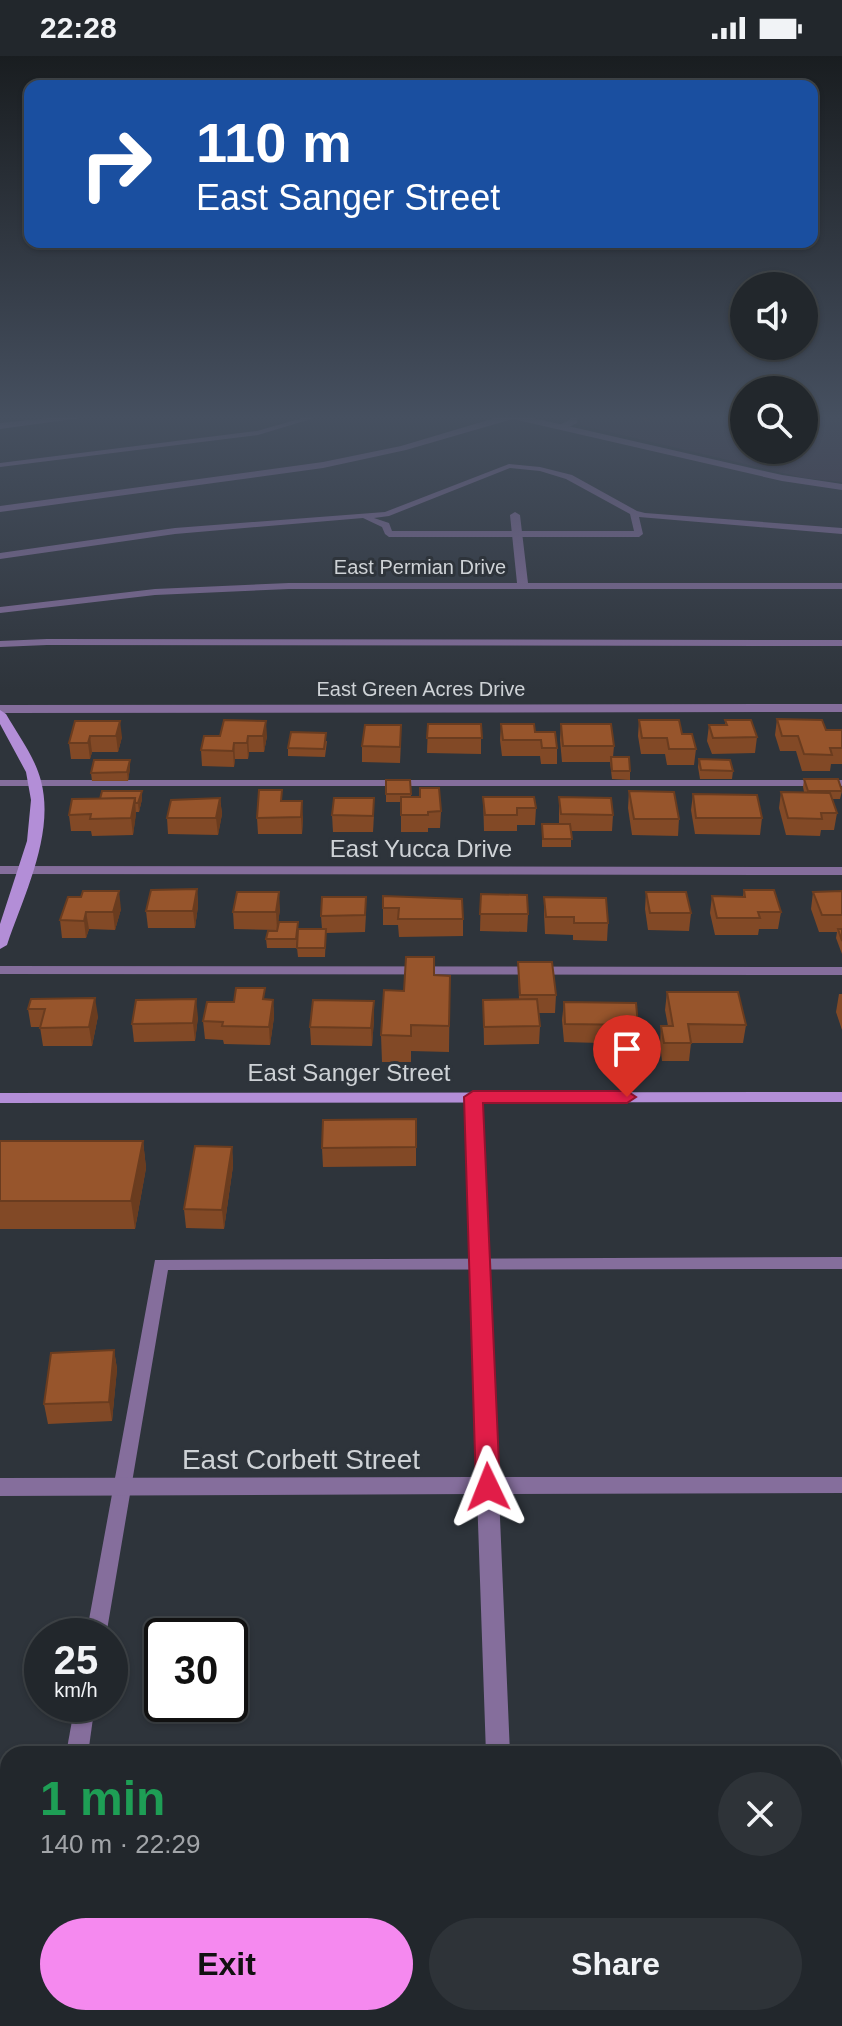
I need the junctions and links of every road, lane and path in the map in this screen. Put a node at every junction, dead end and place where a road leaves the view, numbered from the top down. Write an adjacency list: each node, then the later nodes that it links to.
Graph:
1 (404, 507): 5 (lane)
2 (623, 507): 3 (lane)
3 (634, 513): 6 (lane); 7 (lane)
4 (515, 515): 7 (street)
5 (363, 517): 7 (lane); 8 (lane)
6 (842, 531)
7 (519, 535): 9 (street)
8 (0, 556)
9 (523, 585): 10 (street, East Permian Drive); 11 (street, East Permian Drive)
10 (842, 586)
11 (0, 610)
12 (842, 643): 13 (lane)
13 (0, 644)
14 (842, 708): 15 (street, East Green Acres Drive)
15 (0, 712): 17 (main road)
16 (0, 783): 17 (lane)
17 (36, 783): 18 (lane); 20 (main road)
18 (842, 783)
19 (0, 870): 20 (street, East Yucca Drive)
20 (25, 870): 21 (street, East Yucca Drive); 22 (main road)
21 (842, 871)
22 (0, 945)
23 (0, 970): 24 (lane)
24 (842, 971)
25 (473, 1097): 26 (main road, East Sanger Street); 27 (main road, East Sanger Street); 29 (street)
26 (842, 1097)
27 (0, 1098)
28 (842, 1263): 29 (lane)
29 (479, 1264): 32 (lane); 33 (street)
30 (842, 1485): 33 (street, East Corbett Street)
31 (0, 1487): 32 (street, East Corbett Street)
32 (121, 1487): 33 (street, East Corbett Street); 34 (lane)
33 (488, 1487): 37 (street)
34 (99, 1618)
35 (82, 1722): 36 (lane)
36 (78, 1746)
37 (498, 1746)

